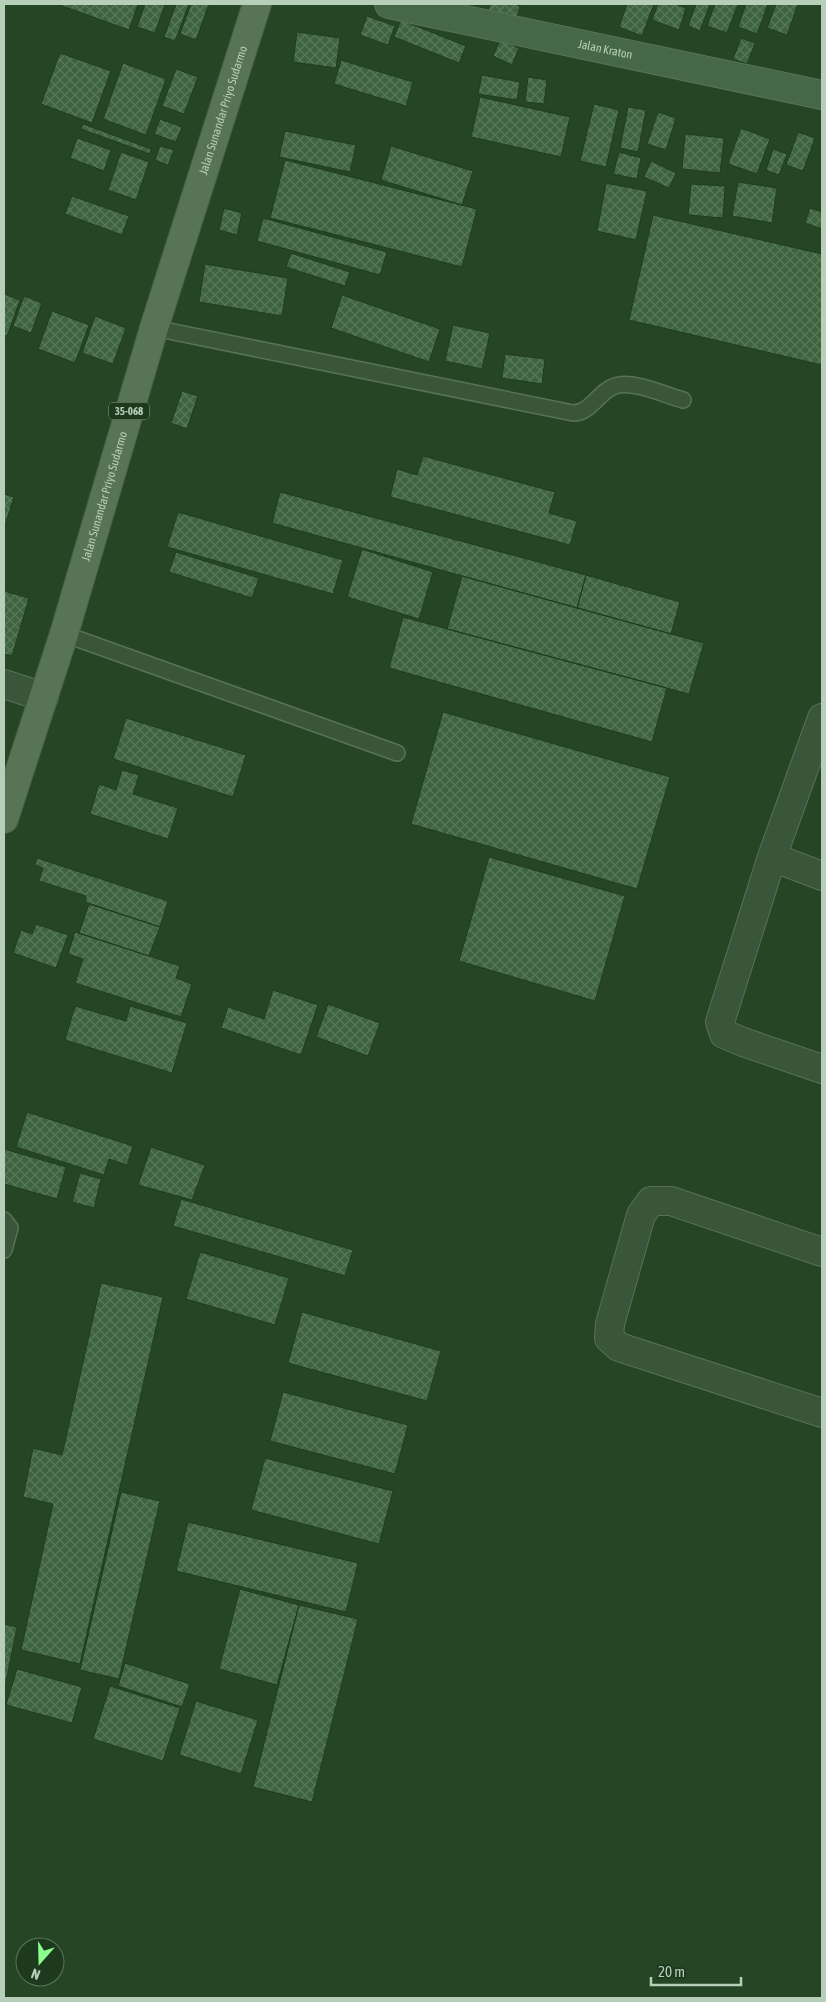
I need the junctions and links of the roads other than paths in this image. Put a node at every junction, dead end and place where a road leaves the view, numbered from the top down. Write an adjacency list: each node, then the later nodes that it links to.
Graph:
1 (257, 4): 4 (main road, Jalan Sunandar Priyo Sudarmo / 35-068)
2 (389, 4): 3 (street, Jalan Kraton)
3 (822, 95)
4 (154, 328): 5 (lane); 6 (main road, Jalan Sunandar Priyo Sudarmo / 35-068)
5 (683, 400)
6 (64, 634): 8 (main road, Jalan Sunandar Priyo Sudarmo / 35-068); 10 (lane)
7 (4, 684): 8 (street)
8 (44, 697): 11 (main road, Jalan Sunandar Priyo Sudarmo / 35-068)
9 (822, 718): 12 (street)
10 (397, 753)
11 (4, 817)
12 (772, 857): 13 (street); 14 (street)
13 (822, 876)
14 (822, 1070)
15 (4, 1220): 16 (lane)
16 (4, 1250)
17 (822, 1252): 18 (street)
18 (822, 1414)

